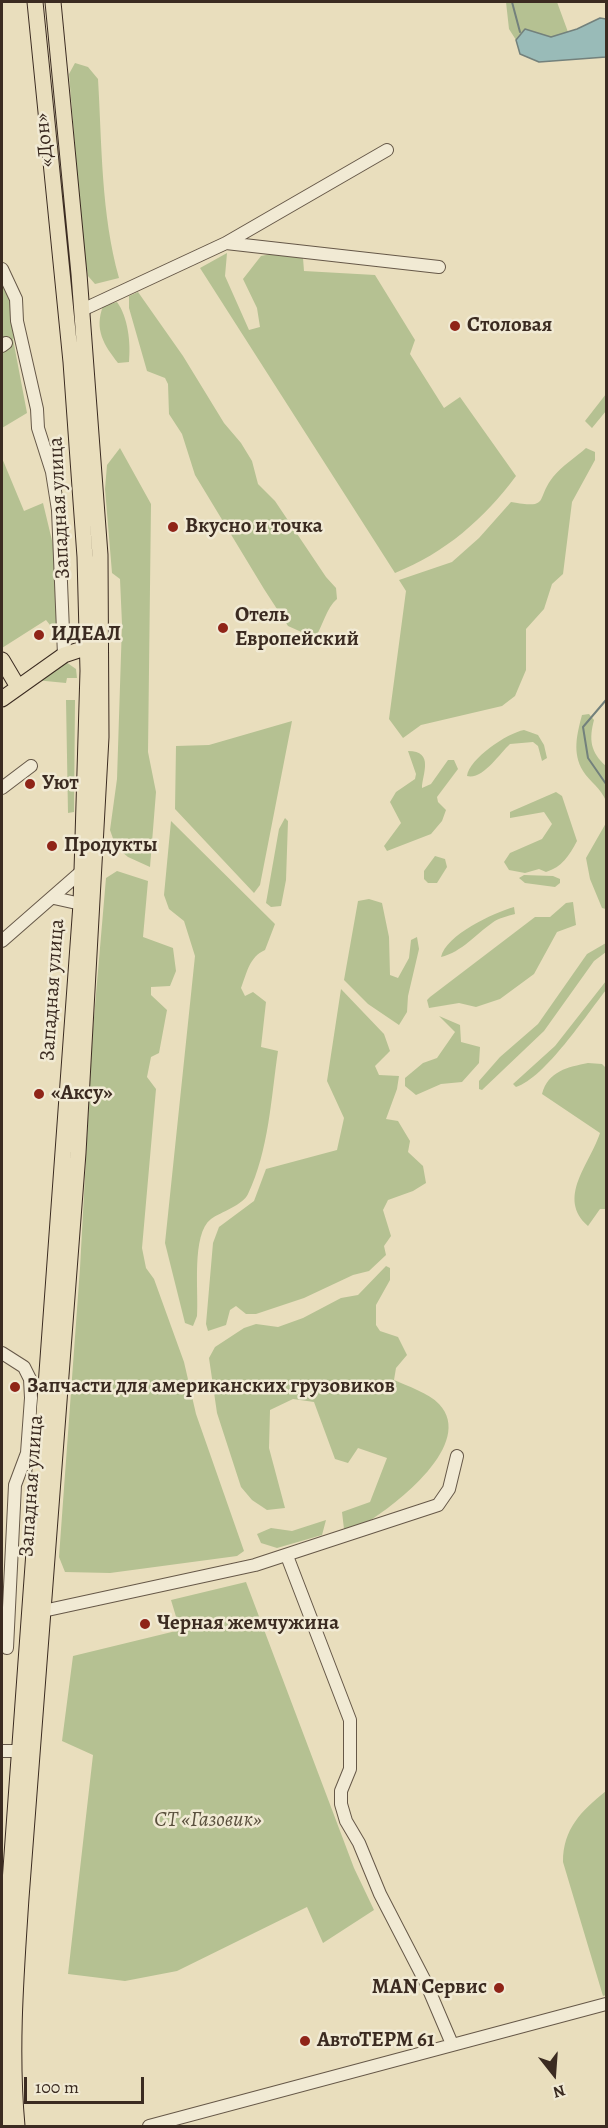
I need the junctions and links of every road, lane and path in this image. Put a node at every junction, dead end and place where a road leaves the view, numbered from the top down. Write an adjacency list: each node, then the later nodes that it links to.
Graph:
1 (55, 2): 7 (main road, «Дон»)
2 (35, 5): 9 (main road, Западная улица)
3 (387, 150): 4 (street)
4 (226, 243): 5 (street); 8 (street)
5 (439, 267)
6 (2, 269): 10 (street, Западная улица)
7 (80, 274): 8 (main road, Западная улица)
8 (82, 310): 23 (main road, Западная улица)
9 (88, 648): 10 (main road); 16 (main road, Западная улица)
10 (64, 655): 12 (main road)
11 (2, 660): 12 (main road)
12 (18, 687): 13 (main road)
13 (2, 699)
14 (31, 766): 15 (street)
15 (2, 788)
16 (82, 871): 17 (street); 18 (main road, Западная улица)
17 (54, 897): 18 (street); 19 (street)
18 (81, 904): 25 (main road, Западная улица)
19 (2, 941)
20 (2, 1353): 24 (street, Западная улица)
21 (457, 1456): 22 (street)
22 (287, 1556): 23 (street); 29 (street)
23 (43, 1611): 31 (main road, Западная улица)
24 (4, 1648): 25 (street)
25 (27, 1648): 27 (main road, Западная улица)
26 (2, 1751): 27 (street)
27 (20, 1751): 30 (main road, Западная улица)
28 (606, 2004): 29 (street)
29 (452, 2044): 32 (street)
30 (4, 2127)
31 (17, 2127)
32 (149, 2127)

